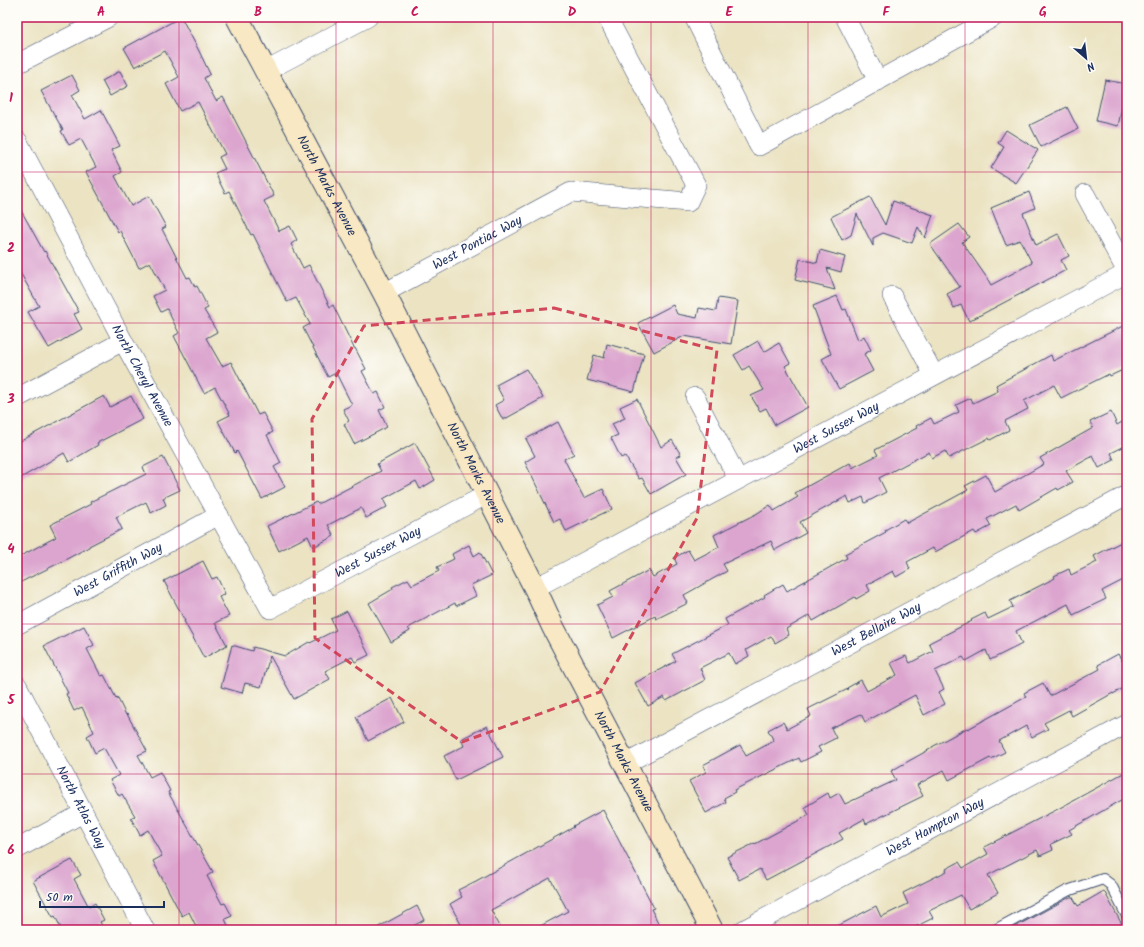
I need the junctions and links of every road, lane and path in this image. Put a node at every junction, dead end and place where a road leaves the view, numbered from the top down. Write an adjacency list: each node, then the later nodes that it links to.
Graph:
1 (109, 17): 8 (street)
2 (238, 17): 9 (main road, North Marks Avenue)
3 (368, 17): 9 (street)
4 (607, 17): 14 (street, West Pontiac Way)
5 (694, 17): 10 (street)
6 (845, 17): 10 (street)
7 (987, 19): 10 (street)
8 (17, 64)
9 (266, 71): 14 (main road, North Marks Avenue)
10 (878, 81)
11 (17, 140): 16 (street, North Cheryl Avenue)
12 (1085, 194): 13 (street, West Sussex Way)
13 (1127, 272): 17 (street, West Sussex Way)
14 (384, 293): 21 (main road, North Marks Avenue)
15 (892, 296): 17 (street)
16 (123, 341): 19 (street); 23 (street, North Cheryl Avenue)
17 (934, 375): 20 (street, West Sussex Way)
18 (695, 397): 20 (street)
19 (17, 398)
20 (738, 479): 24 (street, West Sussex Way)
21 (486, 495): 24 (main road, North Marks Avenue); 25 (street, West Sussex Way)
22 (1127, 495): 29 (street, West Bellaire Way)
23 (219, 515): 25 (street, North Cheryl Avenue); 26 (street, West Griffith Way)
24 (535, 588): 29 (main road, North Marks Avenue)
25 (270, 609)
26 (17, 625)
27 (17, 685): 30 (street, North Atlas Way)
28 (1127, 724): 35 (street, West Hampton Way)
29 (625, 764): 34 (main road, North Marks Avenue)
30 (84, 813): 31 (street); 33 (street, North Atlas Way)
31 (17, 849)
32 (1127, 916): 36 (lane)
33 (145, 930)
34 (712, 930)
35 (744, 930)
36 (994, 930)

